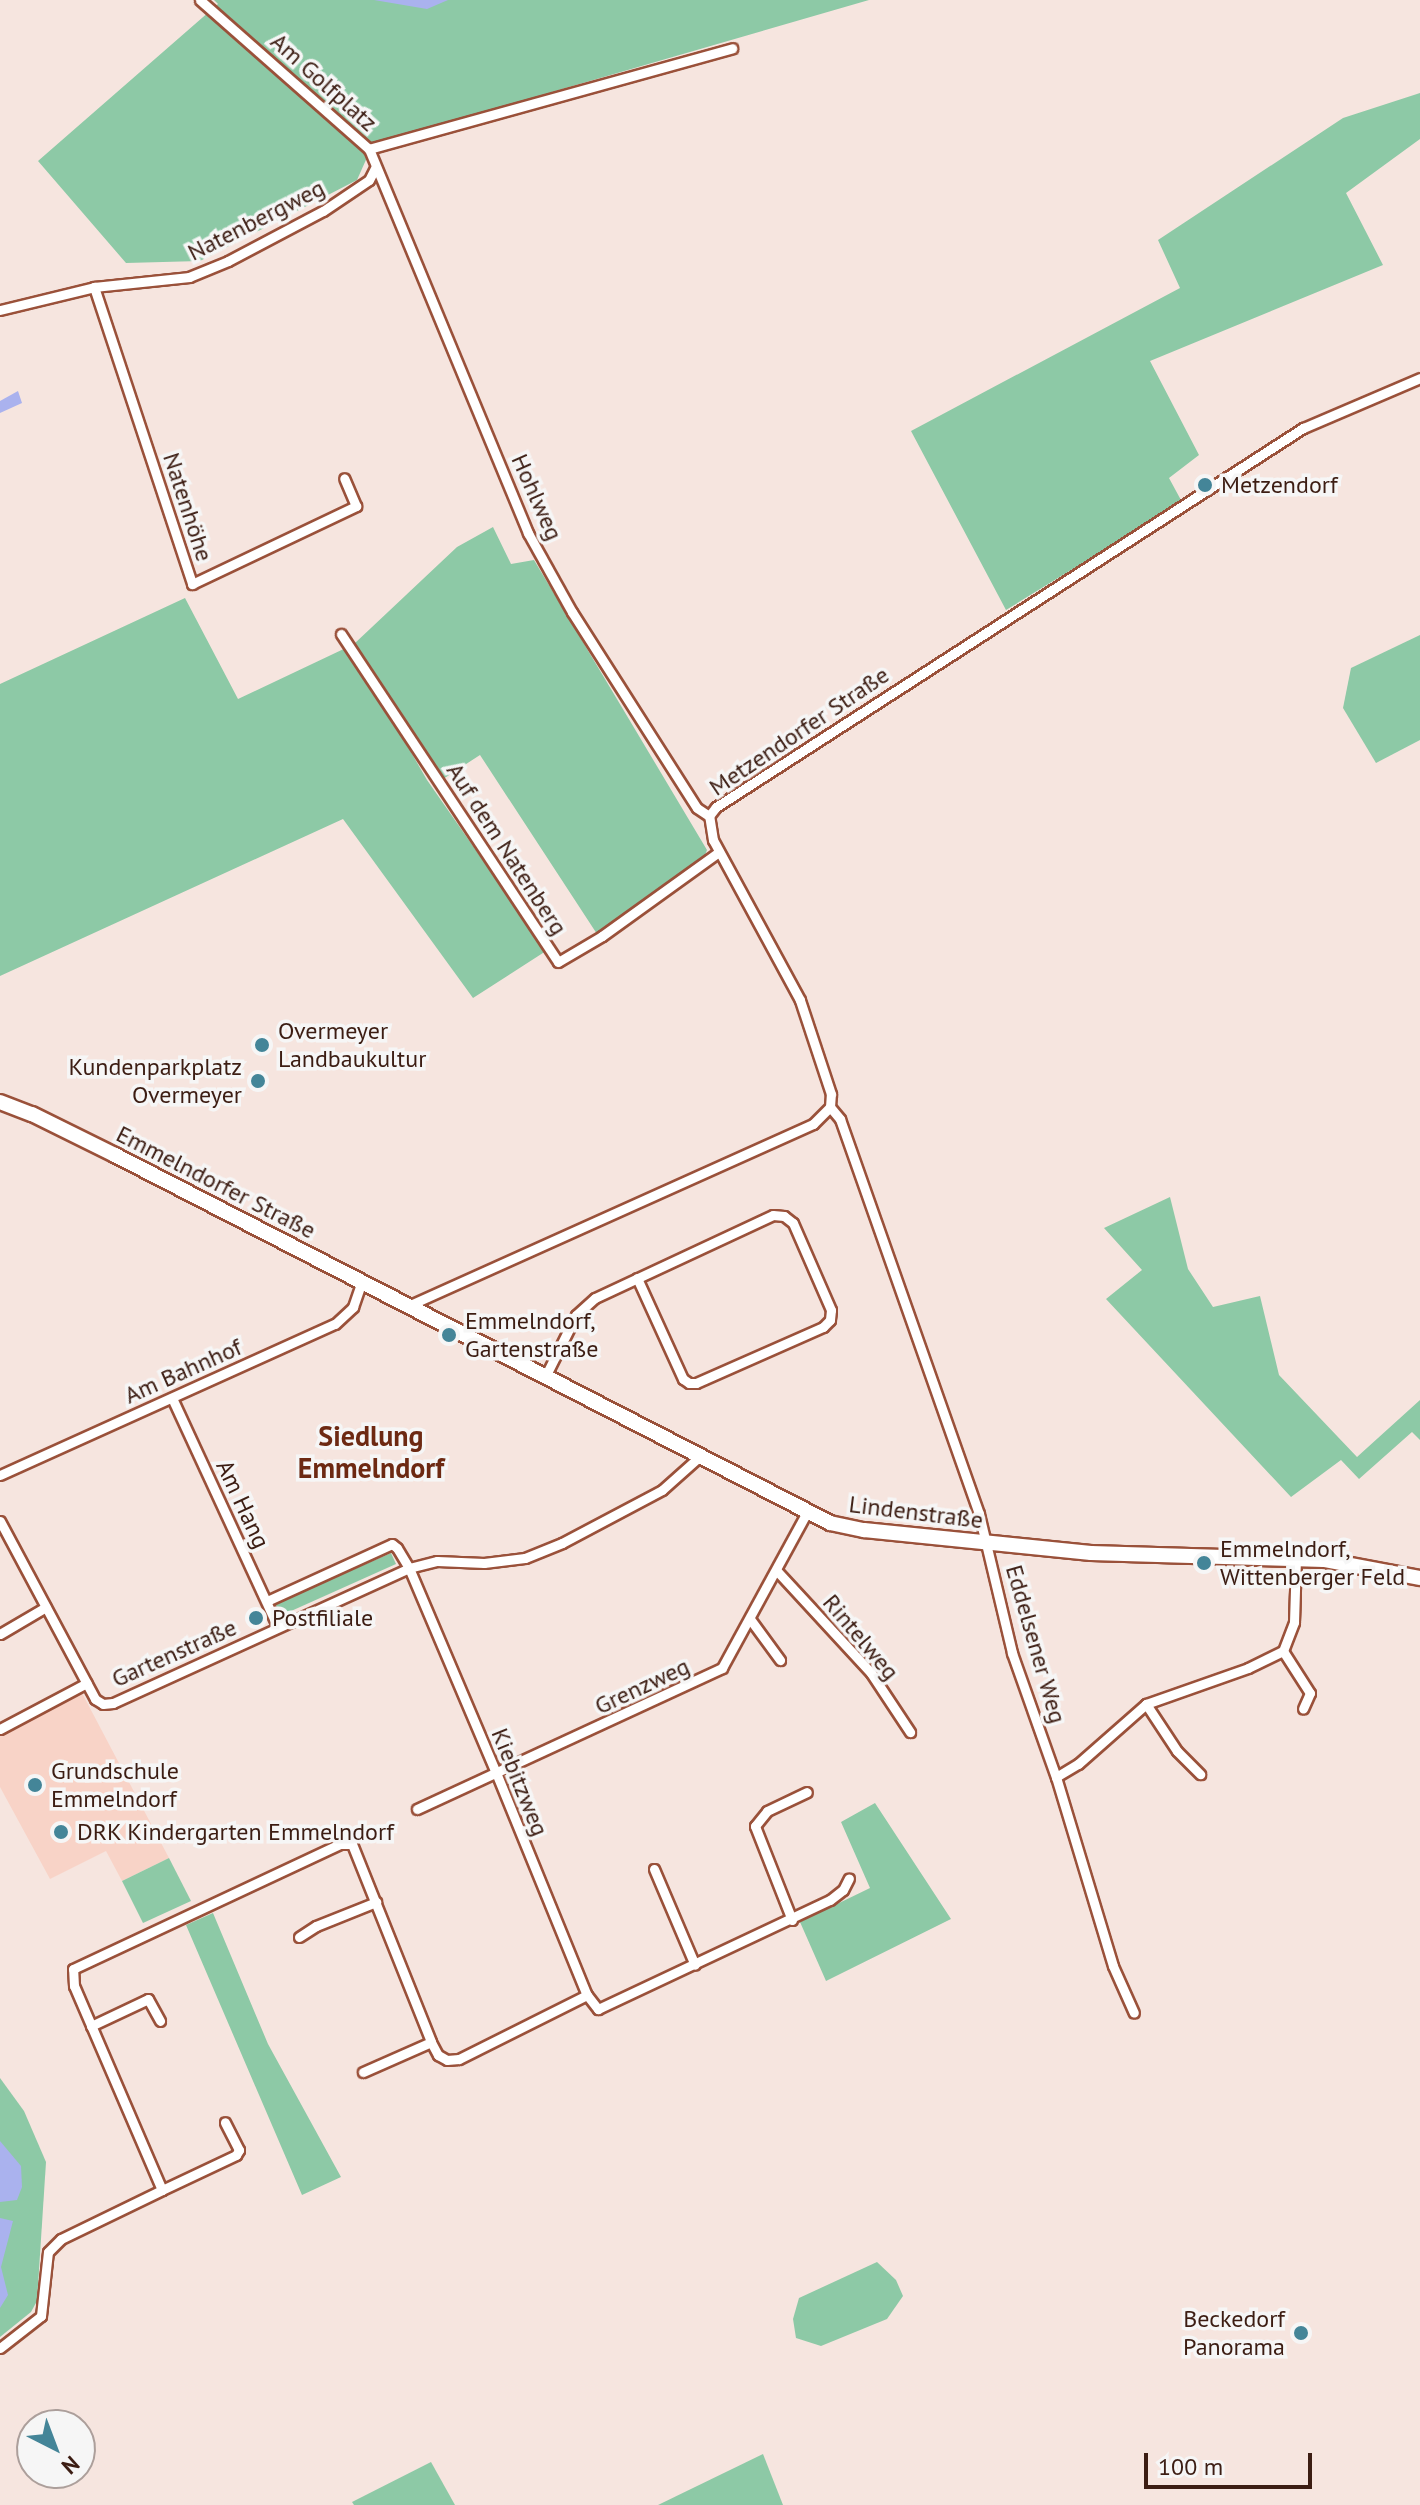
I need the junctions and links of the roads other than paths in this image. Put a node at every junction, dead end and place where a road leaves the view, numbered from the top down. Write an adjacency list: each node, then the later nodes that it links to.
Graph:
1 (200, 0): 3 (street, Am Golfplatz)
2 (732, 48): 3 (street)
3 (369, 149): 4 (street, Am Golfplatz)
4 (375, 168): 5 (street, Natenbergweg); 10 (street, Hohlweg)
5 (94, 287): 6 (street, Natenbergweg); 8 (street, Natenhöhe)
6 (0, 310)
7 (1420, 378): 10 (street, Metzendorfer Straße)
8 (344, 478)
9 (341, 634): 11 (street, Auf dem Natenberg)
10 (709, 816): 11 (street, Metzendorfer Straße)
11 (719, 852): 13 (street, Metzendorfer Straße)
12 (0, 1102): 15 (street, Emmelndorfer Straße)
13 (830, 1107): 16 (street); 23 (street, Eddelsener Weg)
14 (637, 1278): 14 (street); 17 (street)
15 (362, 1281): 16 (street, Emmelndorfer Straße); 18 (street, Am Bahnhof)
16 (410, 1305): 17 (street, Lindenstraße)
17 (545, 1377): 19 (street, Lindenstraße)
18 (172, 1398): 20 (street, Am Bahnhof); 28 (street, Am Hang)
19 (699, 1457): 21 (street, Lindenstraße); 25 (street, Gartenstraße)
20 (0, 1475)
21 (806, 1514): 23 (street, Lindenstraße); 26 (street, Grenzweg)
22 (0, 1521): 29 (street, Gartenstraße)
23 (987, 1543): 24 (street, Lindenstraße); 42 (street, Eddelsener Weg)
24 (1296, 1558): 27 (street, Lindenstraße); 33 (street)
25 (409, 1568): 28 (street); 31 (street, Gartenstraße); 41 (street, Kiebitzweg)
26 (777, 1571): 30 (street, Grenzweg); 39 (street, Rintelweg)
27 (1420, 1578)
28 (267, 1601): 31 (street, Am Hang)
29 (46, 1607): 32 (street); 35 (street, Gartenstraße)
30 (750, 1619): 34 (street); 41 (street, Grenzweg)
31 (278, 1627): 35 (street, Gartenstraße)
32 (0, 1634)
33 (1283, 1651): 36 (street); 37 (street)
34 (780, 1660)
35 (87, 1683): 38 (street)
36 (1146, 1704): 40 (street); 42 (street)
37 (1303, 1709)
38 (0, 1729)
39 (910, 1732)
40 (1200, 1774)
41 (497, 1775): 44 (street, Grenzweg); 51 (street, Kiebitzweg)
42 (1056, 1777): 52 (street, Eddelsener Weg)
43 (807, 1792): 48 (street)
44 (417, 1809)
45 (654, 1869): 50 (street)
46 (849, 1878): 48 (street)
47 (376, 1902): 49 (street); 54 (street); 55 (street)
48 (792, 1920): 50 (street)
49 (299, 1937)
50 (695, 1965): 51 (street, Kiebitzweg)
51 (587, 1995): 55 (street)
52 (1134, 2013)
53 (160, 2021): 54 (street)
54 (91, 2026): 58 (street)
55 (431, 2042): 56 (street)
56 (363, 2072)
57 (225, 2122): 58 (street)
58 (162, 2190): 59 (street)
59 (0, 2348)

